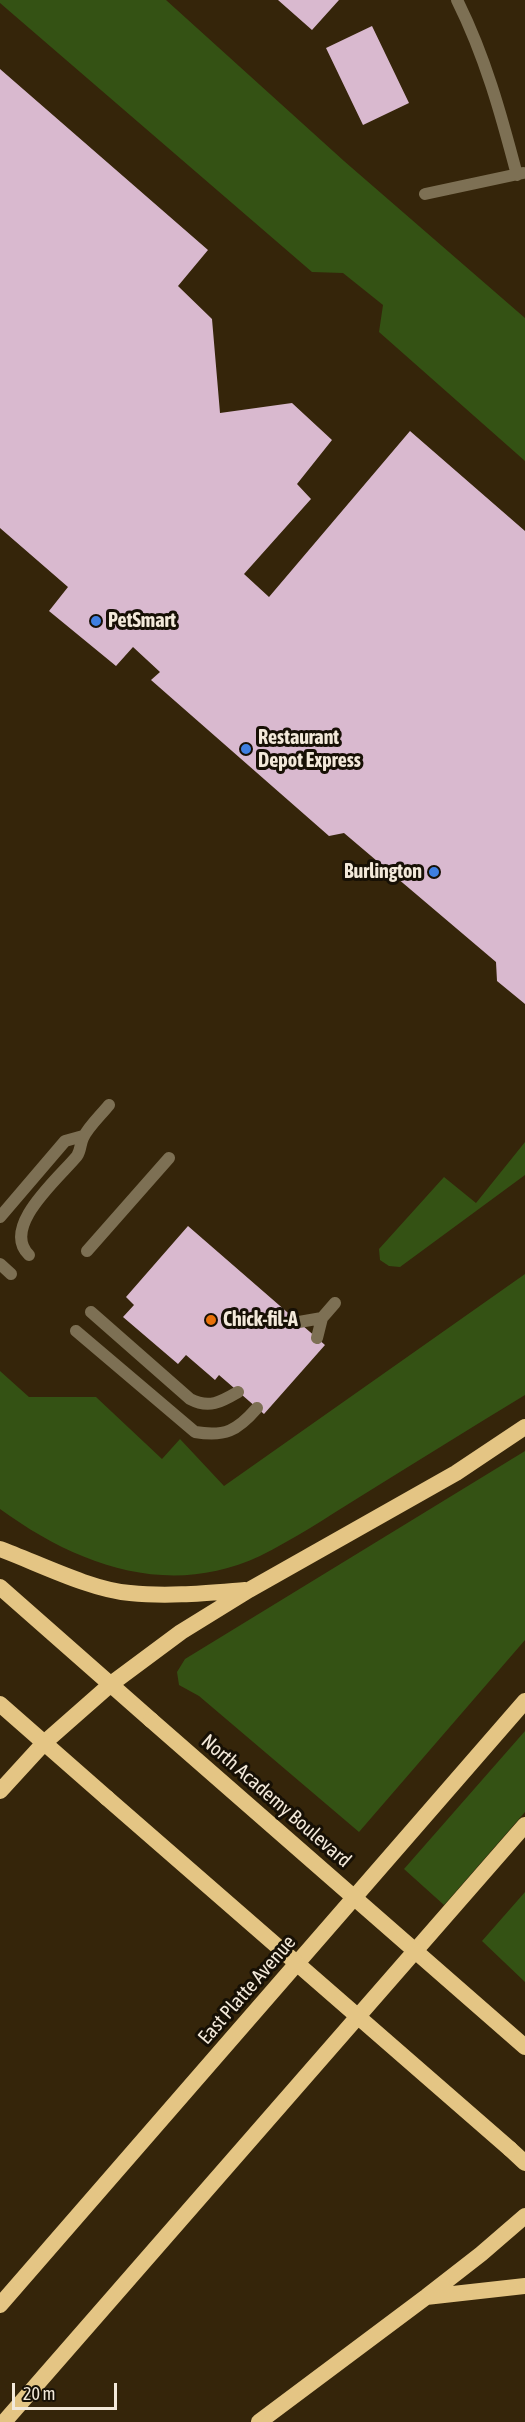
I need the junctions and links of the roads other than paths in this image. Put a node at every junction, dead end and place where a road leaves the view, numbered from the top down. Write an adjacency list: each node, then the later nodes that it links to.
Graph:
1 (457, 0): 2 (street)
2 (521, 174): 3 (street)
3 (425, 194)
4 (110, 1106): 5 (street)
5 (83, 1137): 7 (street); 9 (street)
6 (170, 1158): 8 (street)
7 (0, 1217)
8 (87, 1251)
9 (30, 1255)
10 (0, 1264): 11 (street)
11 (11, 1274)
12 (335, 1303): 14 (street)
13 (91, 1312): 18 (street)
14 (322, 1318): 15 (street); 17 (street)
15 (299, 1322)
16 (76, 1331): 19 (street)
17 (317, 1338)
18 (238, 1392)
19 (257, 1408)
20 (525, 1427): 23 (highway)
21 (0, 1549): 23 (highway)
22 (0, 1587): 24 (highway, North Academy Boulevard)
23 (249, 1590): 24 (highway)
24 (111, 1684): 27 (highway); 30 (highway, North Academy Boulevard, bridge)
25 (525, 1701): 35 (highway, East Platte Avenue)
26 (0, 1704): 27 (highway)
27 (44, 1743): 28 (highway); 31 (highway, bridge)
28 (0, 1791)
29 (525, 1825): 36 (highway)
30 (525, 2047)
31 (525, 2163)
32 (525, 2216): 34 (highway)
33 (525, 2286): 34 (highway)
34 (426, 2297): 37 (highway)
35 (0, 2305)
36 (4, 2422)
37 (259, 2422)

